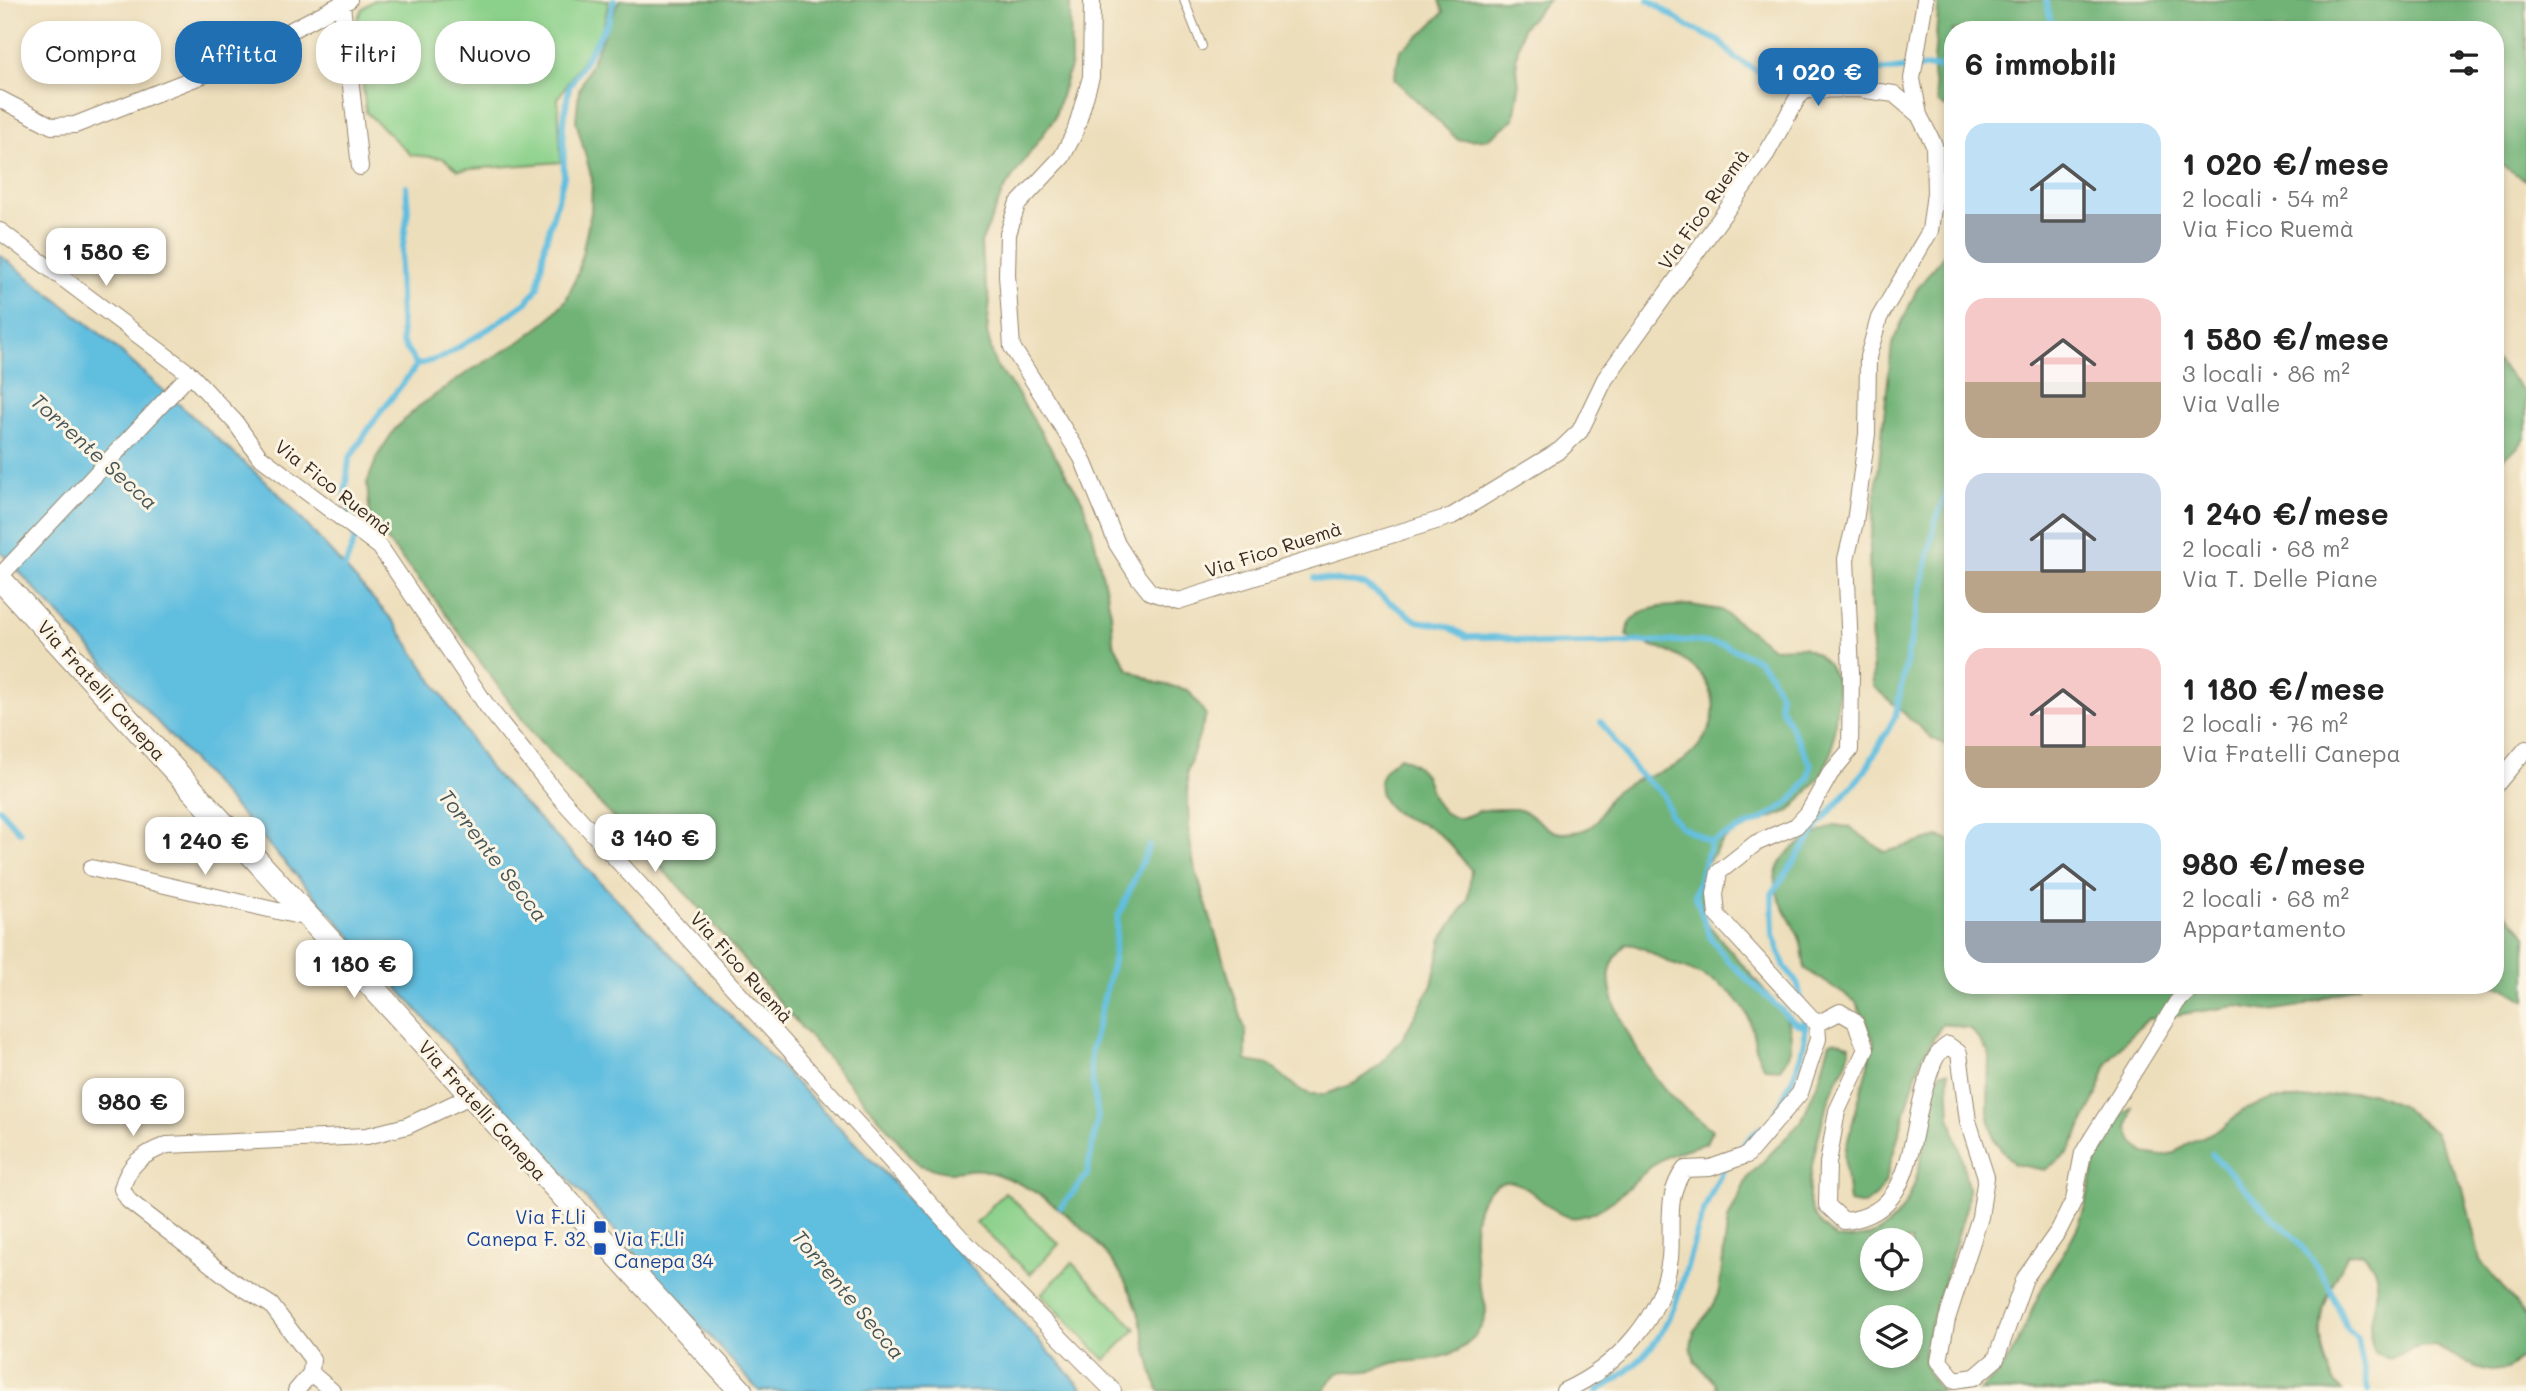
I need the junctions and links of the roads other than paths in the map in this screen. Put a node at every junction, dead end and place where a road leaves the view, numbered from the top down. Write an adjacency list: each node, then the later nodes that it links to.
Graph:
1 (1092, 0): 7 (street, Via Fico Ruemà)
2 (1184, 0): 5 (lane)
3 (1925, 0): 7 (street)
4 (346, 2): 6 (street); 8 (street)
5 (1202, 46)
6 (0, 99)
7 (1919, 115): 17 (street, Via Fico Ruemà)
8 (360, 167)
9 (0, 231): 10 (street, Via Fico Ruemà)
10 (190, 374): 11 (street); 23 (street, Via Fico Ruemà)
11 (3, 574): 15 (main road, Via Fratelli Canepa)
12 (2526, 749): 13 (street)
13 (2504, 775)
14 (91, 868): 15 (street)
15 (310, 919): 18 (main road, Via Fratelli Canepa)
16 (2185, 994): 17 (street)
17 (1816, 1024): 24 (street)
18 (470, 1096): 19 (street); 22 (main road, Via Fratelli Canepa)
19 (311, 1373): 20 (street); 21 (street)
20 (296, 1391)
21 (332, 1391)
22 (741, 1391)
23 (1113, 1391)
24 (1564, 1391)

